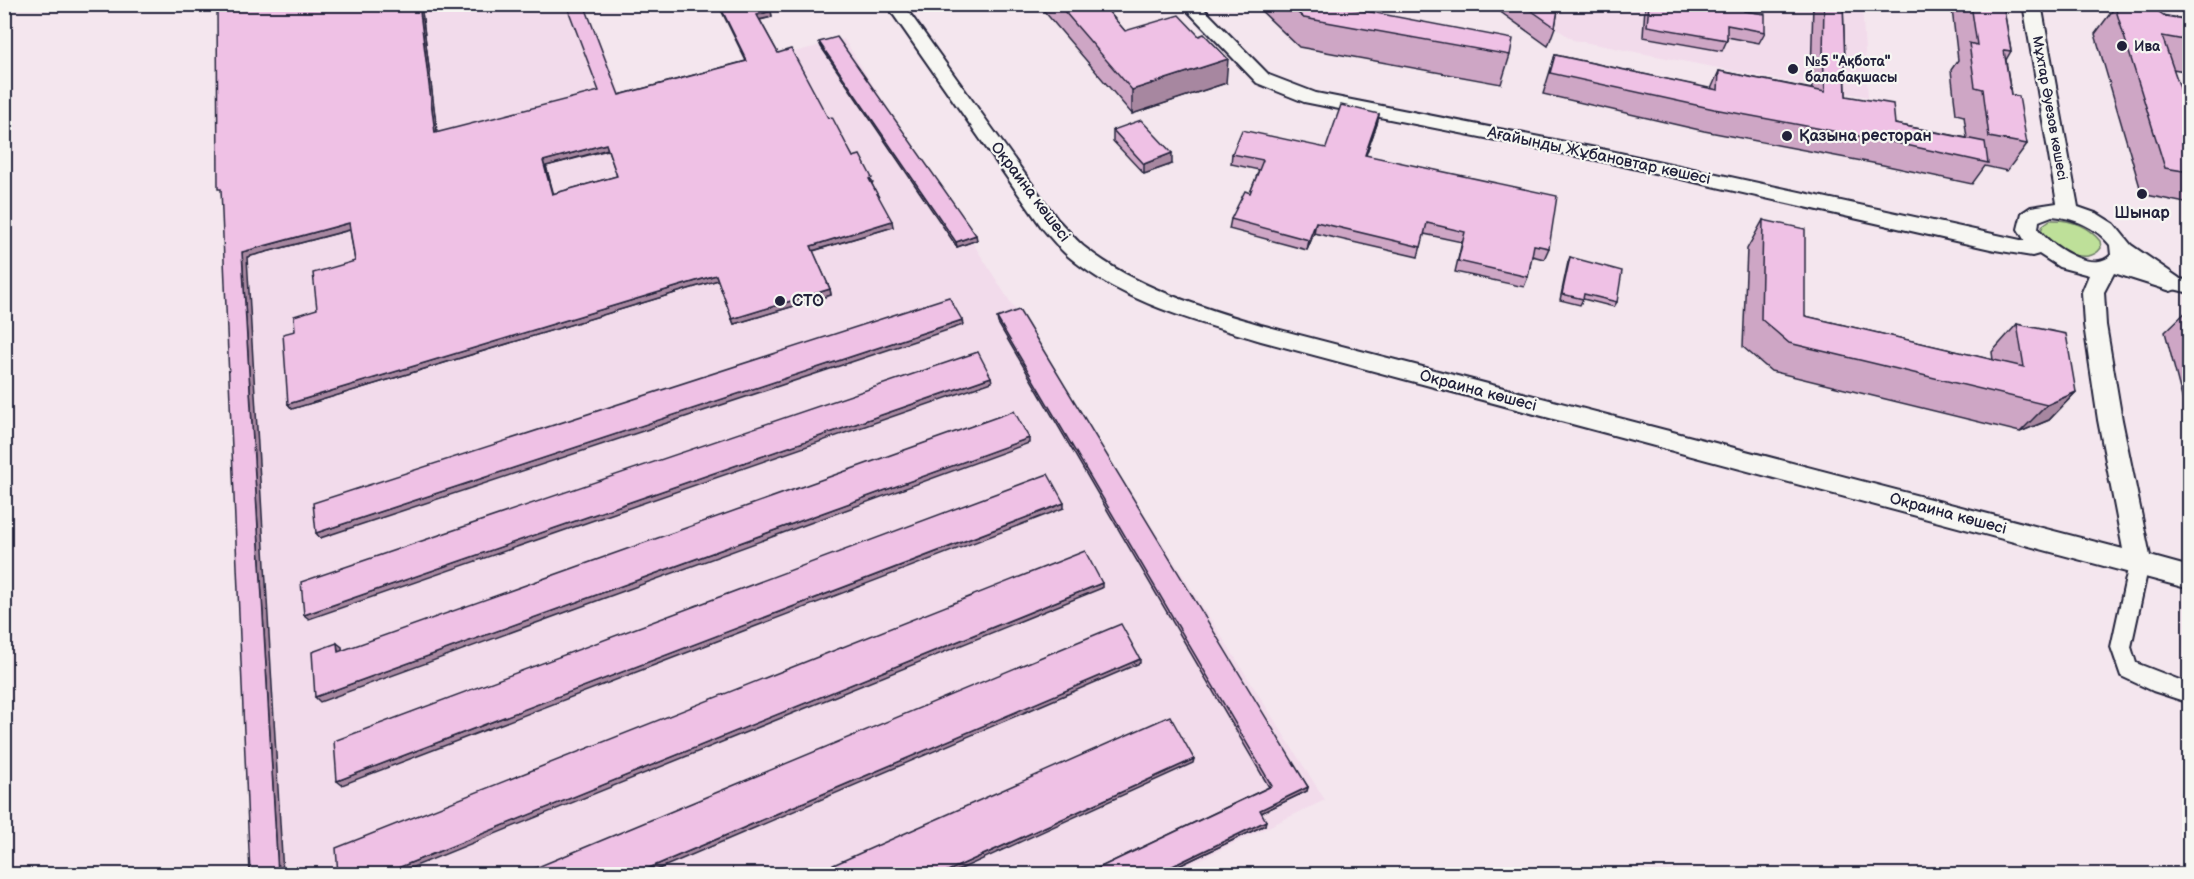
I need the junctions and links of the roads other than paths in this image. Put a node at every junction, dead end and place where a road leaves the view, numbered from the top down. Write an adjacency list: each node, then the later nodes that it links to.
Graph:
1 (894, 4): 10 (street, Окраина көшесі)
2 (1189, 4): 5 (street, Ағайынды Жұбановтар көшесі)
3 (2032, 4): 4 (street, Мұхтар Әуезов көшесі)
4 (2069, 211): 5 (street); 6 (street)
5 (2040, 247): 7 (street)
6 (2113, 260): 7 (street); 8 (street); 9 (street)
7 (2072, 264): 9 (street)
8 (2180, 285)
9 (2092, 292): 10 (street)
10 (2139, 564): 11 (street, Окраина көшесі); 12 (street)
11 (2190, 578)
12 (2190, 694)

